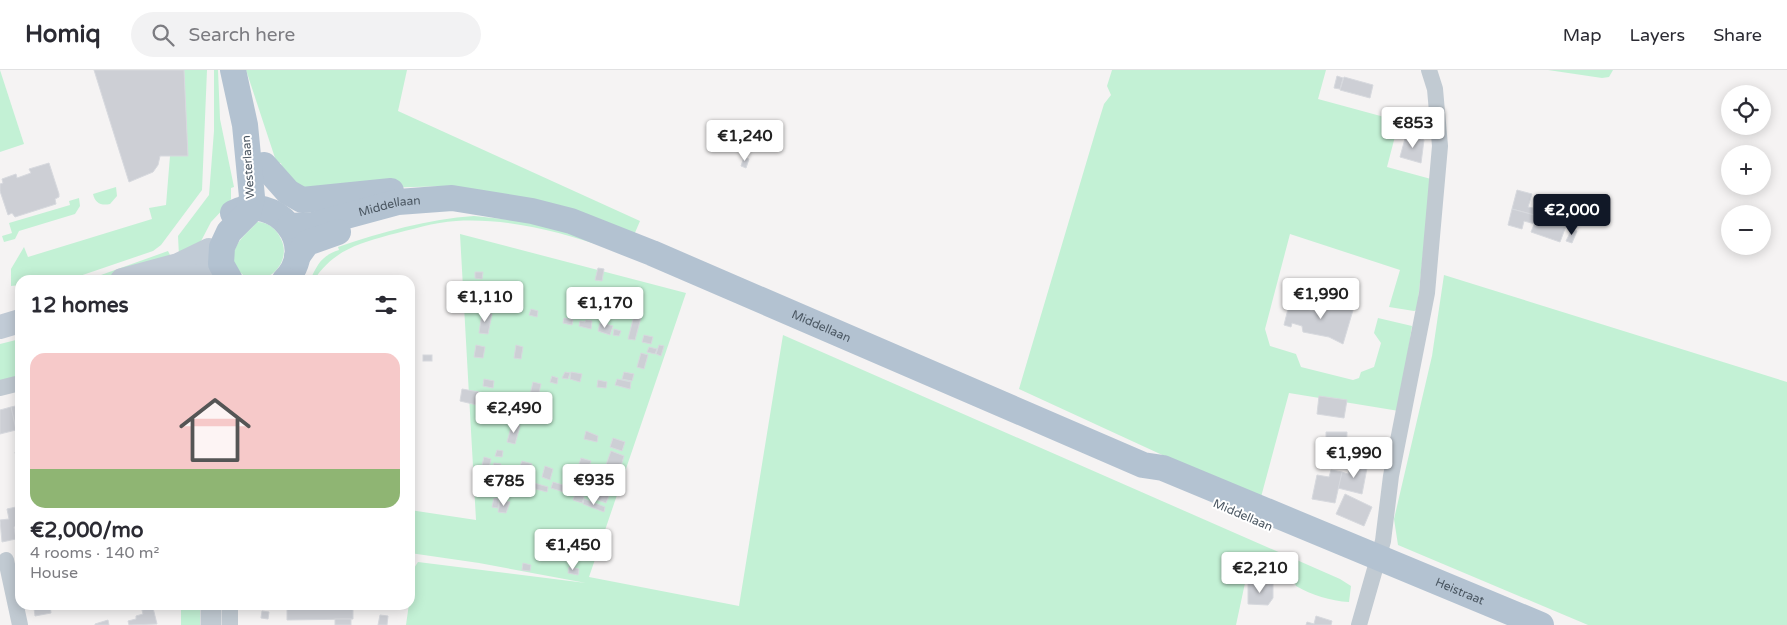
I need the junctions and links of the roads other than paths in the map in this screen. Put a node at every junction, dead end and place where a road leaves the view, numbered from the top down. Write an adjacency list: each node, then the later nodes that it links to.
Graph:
1 (233, 70): 3 (main road, Westerlaan)
2 (1429, 70): 20 (street)
3 (245, 125): 4 (main road, Westerlaan); 7 (main road, Westerlaan)
4 (264, 165): 5 (main road); 7 (main road, Westerlaan)
5 (426, 198): 6 (main road, Middellaan); 7 (main road, Middellaan)
6 (491, 206): 8 (main road, Middellaan); 20 (main road, Middellaan)
7 (262, 215): 8 (main road); 9 (main road)
8 (302, 266): 12 (main road)
9 (218, 272): 10 (main road); 11 (main road)
10 (141, 275)
11 (205, 275)
12 (290, 275)
13 (15, 309): 14 (main road)
14 (0, 313)
15 (15, 322): 16 (main road)
16 (0, 327)
17 (15, 385): 18 (street)
18 (0, 388)
19 (9, 560): 21 (street)
20 (1376, 564): 28 (street); 29 (main road, Heistraat); 30 (main road, Heistraat)
21 (15, 595)
22 (17, 610): 25 (street)
23 (211, 610): 26 (street)
24 (230, 610): 27 (street)
25 (20, 625)
26 (211, 625)
27 (230, 625)
28 (1360, 625)
29 (1503, 625)
30 (1541, 625)

